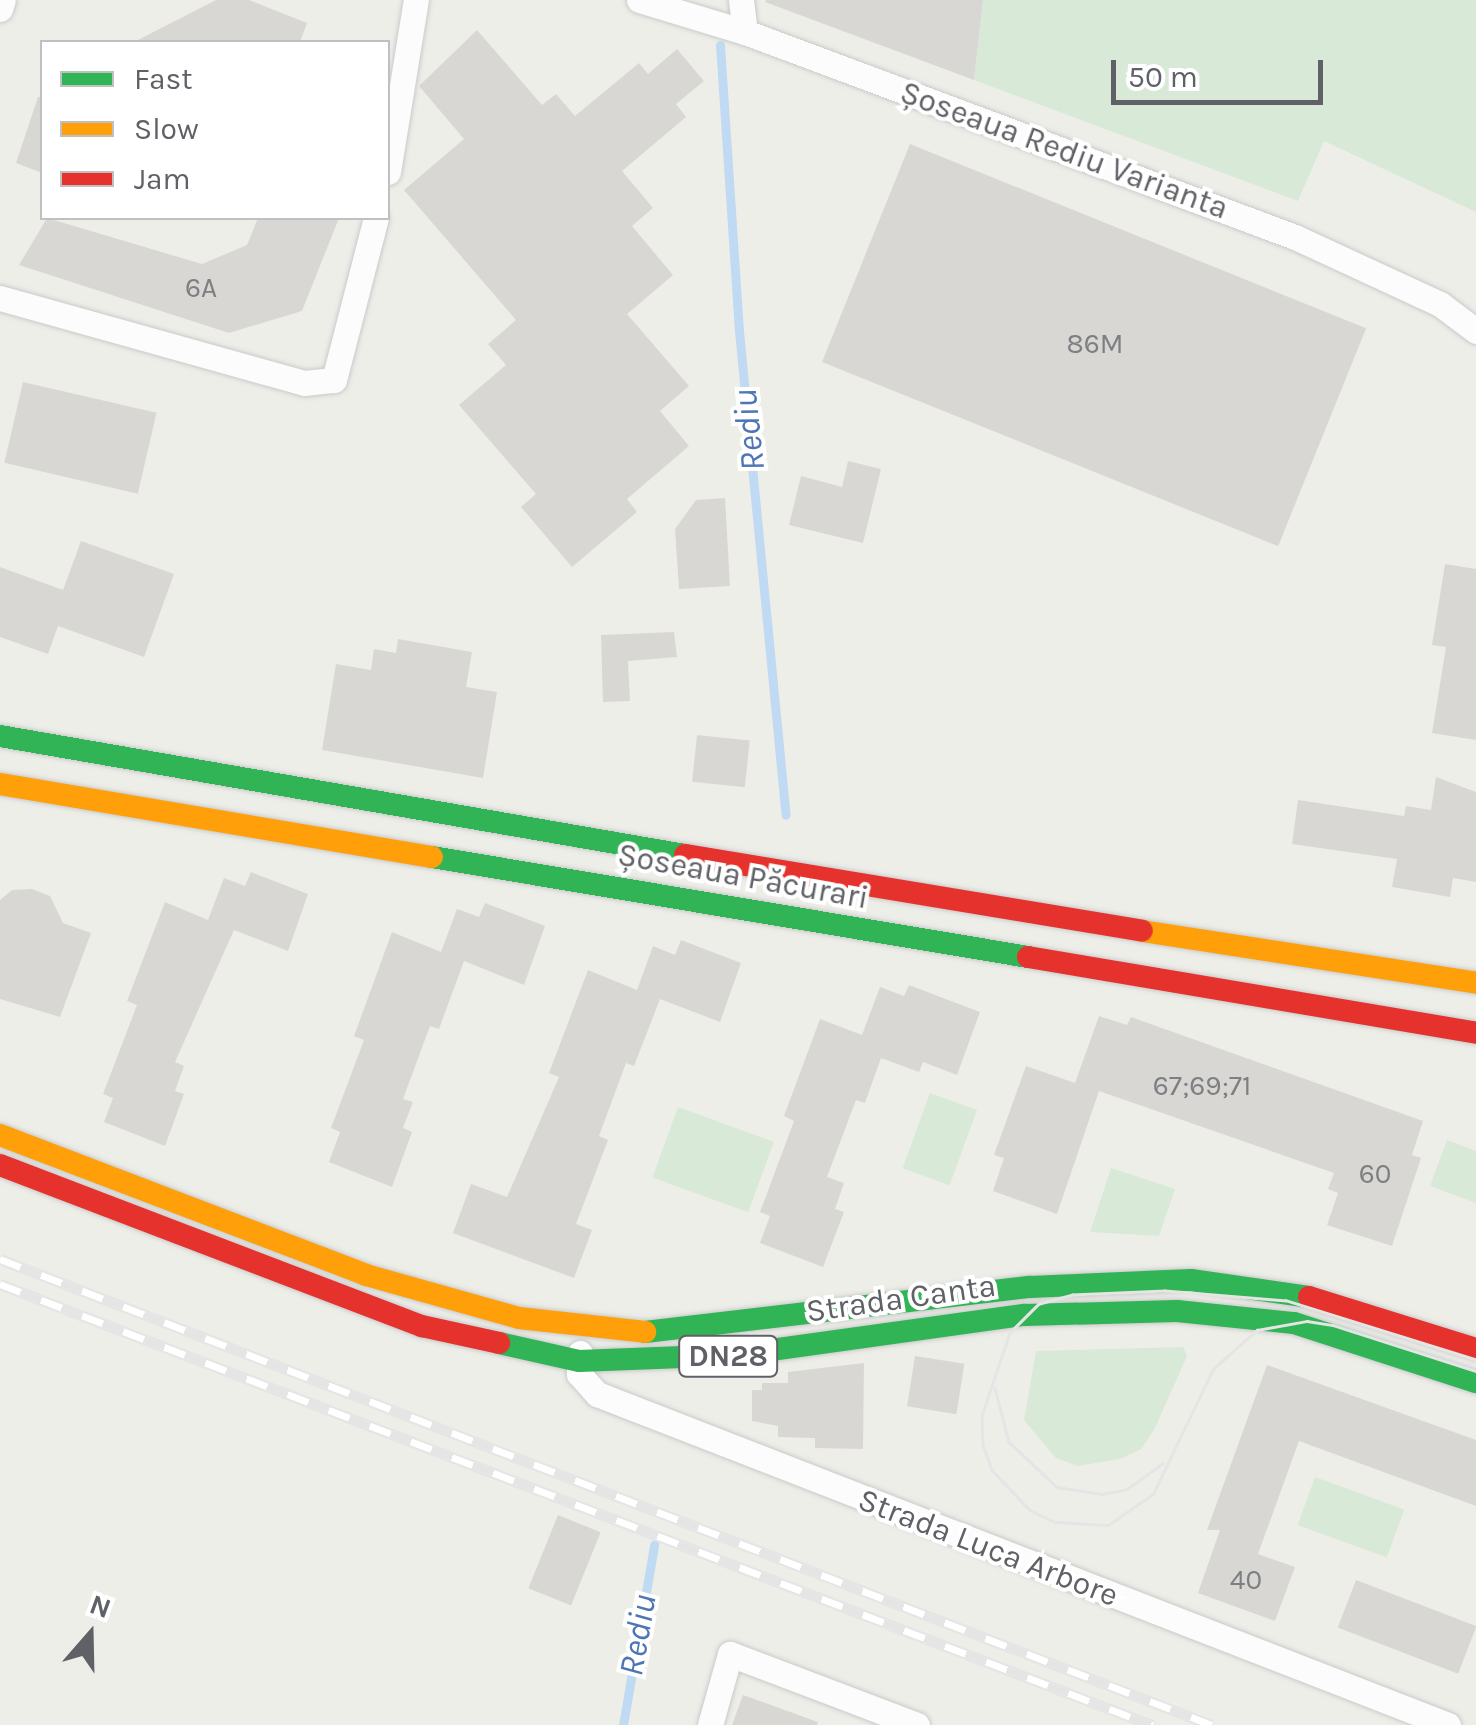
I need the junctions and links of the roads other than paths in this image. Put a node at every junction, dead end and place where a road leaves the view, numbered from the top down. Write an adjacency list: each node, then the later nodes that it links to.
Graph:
1 (4, 0): 5 (street)
2 (416, 0): 7 (street)
3 (639, 0): 6 (street, Șoseaua Rediu Varianta)
4 (741, 0): 6 (street)
5 (0, 9)
6 (744, 32): 10 (street, Șoseaua Rediu Varianta)
7 (390, 160)
8 (375, 220): 9 (street)
9 (0, 298)
10 (1476, 332)
11 (0, 736): 13 (main road, Șoseaua Păcurari)
12 (0, 784): 14 (main road, Șoseaua Păcurari)
13 (1476, 983)
14 (1476, 1033)
15 (0, 1135): 17 (main road, Strada Canta / DN28)
16 (0, 1165): 19 (main road, Strada Canta / DN28)
17 (582, 1328): 18 (main road, Strada Canta / DN28); 19 (street)
18 (1476, 1349)
19 (579, 1361): 20 (main road, Strada Canta / DN28); 23 (street, Strada Luca Arbore)
20 (1476, 1382)
21 (710, 1725): 22 (street)
22 (917, 1725)
23 (1448, 1725)

